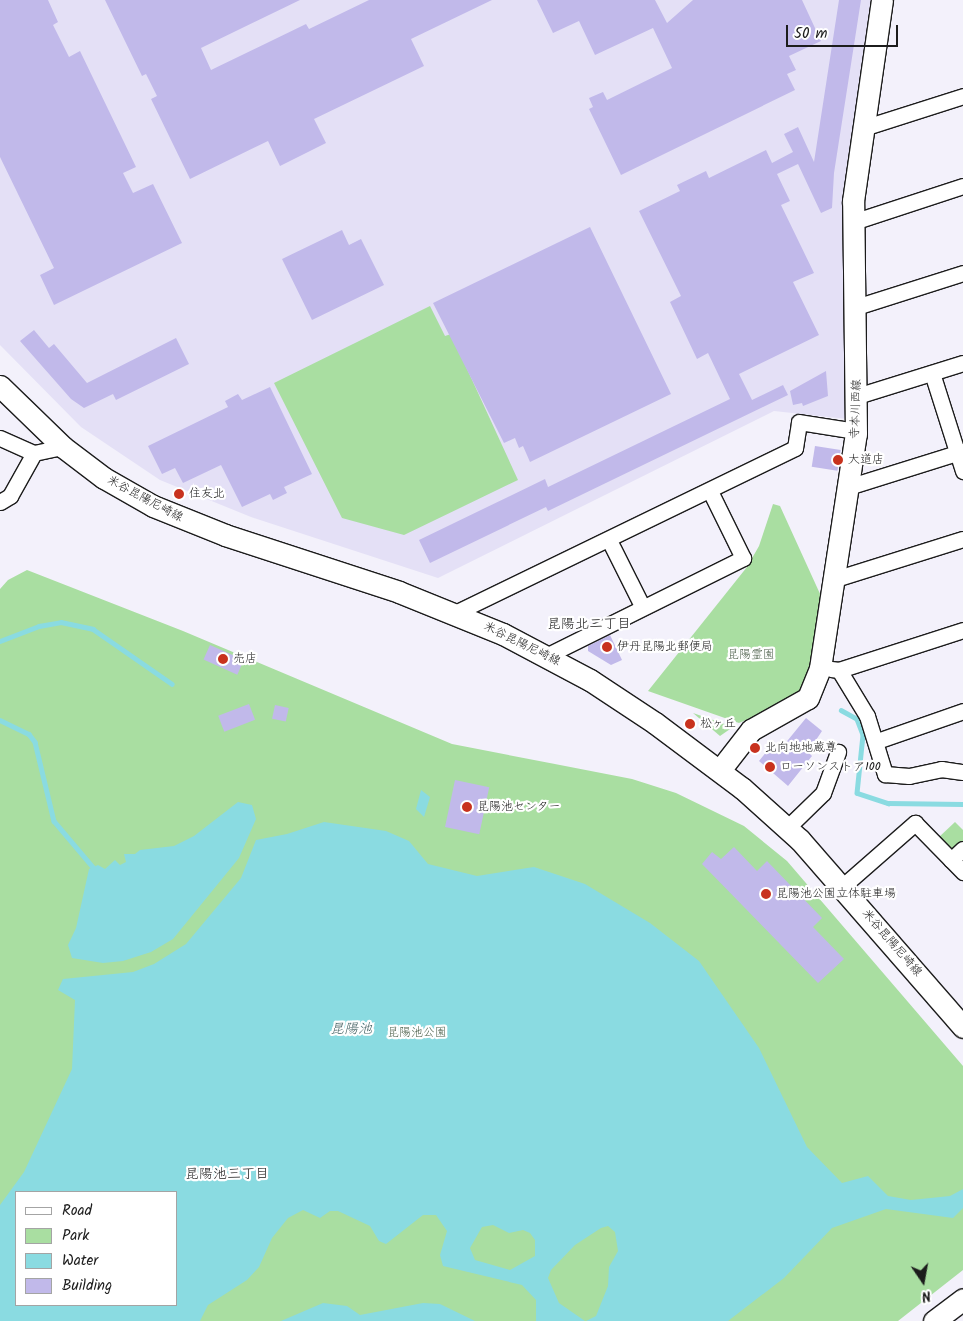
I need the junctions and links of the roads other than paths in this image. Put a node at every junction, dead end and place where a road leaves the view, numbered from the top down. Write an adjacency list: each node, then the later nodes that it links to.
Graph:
1 (882, 0): 3 (main road, 寺本川西線)
2 (963, 96): 3 (street)
3 (863, 128): 5 (main road, 寺本川西線)
4 (963, 186): 5 (street)
5 (853, 222): 7 (main road, 寺本川西線)
6 (963, 273): 7 (street)
7 (856, 307): 11 (main road, 寺本川西線)
8 (963, 363): 9 (street)
9 (932, 373): 11 (street); 15 (street)
10 (0, 386): 14 (main road, 米谷昆陽尼崎線)
11 (857, 396): 12 (main road, 寺本川西線)
12 (856, 431): 18 (main road, 寺本川西線); 19 (street)
13 (0, 438): 16 (street)
14 (63, 447): 16 (street); 25 (main road, 米谷昆陽尼崎線)
15 (960, 452): 17 (street); 18 (street)
16 (34, 453): 20 (street)
17 (963, 471)
18 (848, 488): 23 (main road, 寺本川西線)
19 (710, 490): 22 (street); 24 (street)
20 (0, 502)
21 (963, 539): 23 (street)
22 (609, 540): 24 (street); 25 (street)
23 (832, 580): 28 (main road, 寺本川西線)
24 (642, 606): 27 (street)
25 (456, 613): 27 (main road, 米谷昆陽尼崎線)
26 (963, 630): 28 (street)
27 (548, 655): 32 (main road, 米谷昆陽尼崎線)
28 (830, 669): 30 (street); 32 (main road, 寺本川西線)
29 (963, 712): 30 (street)
30 (877, 741): 33 (street)
31 (838, 752): 34 (street)
32 (720, 770): 34 (main road, 米谷昆陽尼崎線)
33 (963, 772)
34 (786, 828): 38 (main road, 米谷昆陽尼崎線)
35 (963, 849): 36 (street)
36 (951, 860): 37 (street); 38 (street)
37 (963, 872)
38 (843, 886): 39 (main road, 米谷昆陽尼崎線)
39 (963, 1027)
40 (963, 1298): 41 (main road)
41 (934, 1321)

